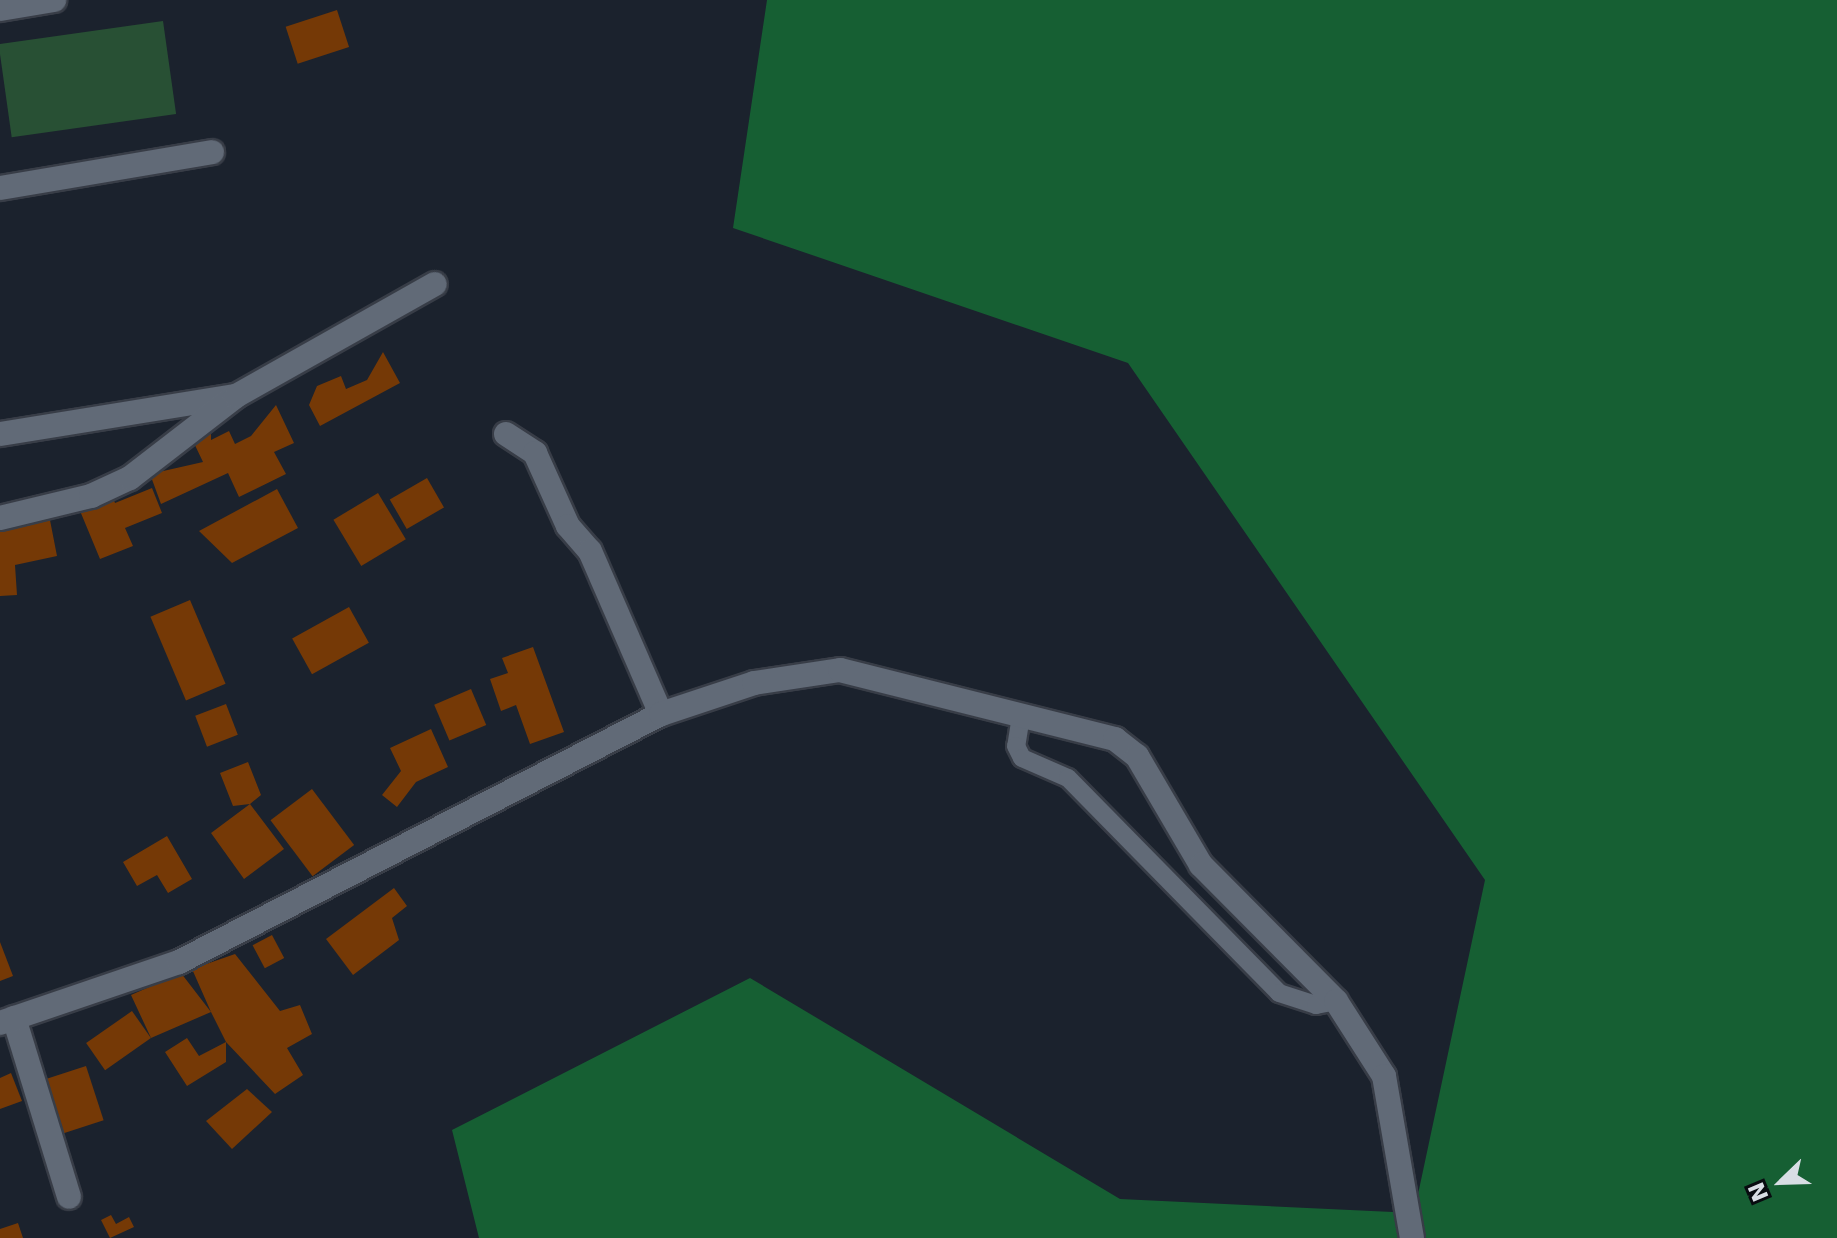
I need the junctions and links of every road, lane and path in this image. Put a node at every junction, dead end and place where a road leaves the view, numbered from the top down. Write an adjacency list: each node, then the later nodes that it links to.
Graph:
1 (54, 0): 2 (street)
2 (0, 9)
3 (212, 152): 4 (street)
4 (0, 188)
5 (435, 284): 6 (street)
6 (236, 396): 7 (street); 9 (street)
7 (0, 434)
8 (506, 434): 10 (street)
9 (0, 518)
10 (661, 714): 11 (street); 13 (street)
11 (1021, 716): 12 (street); 12 (lane)
12 (1336, 1001): 15 (street)
13 (7, 1020): 14 (street)
14 (69, 1197)
15 (1412, 1238)

